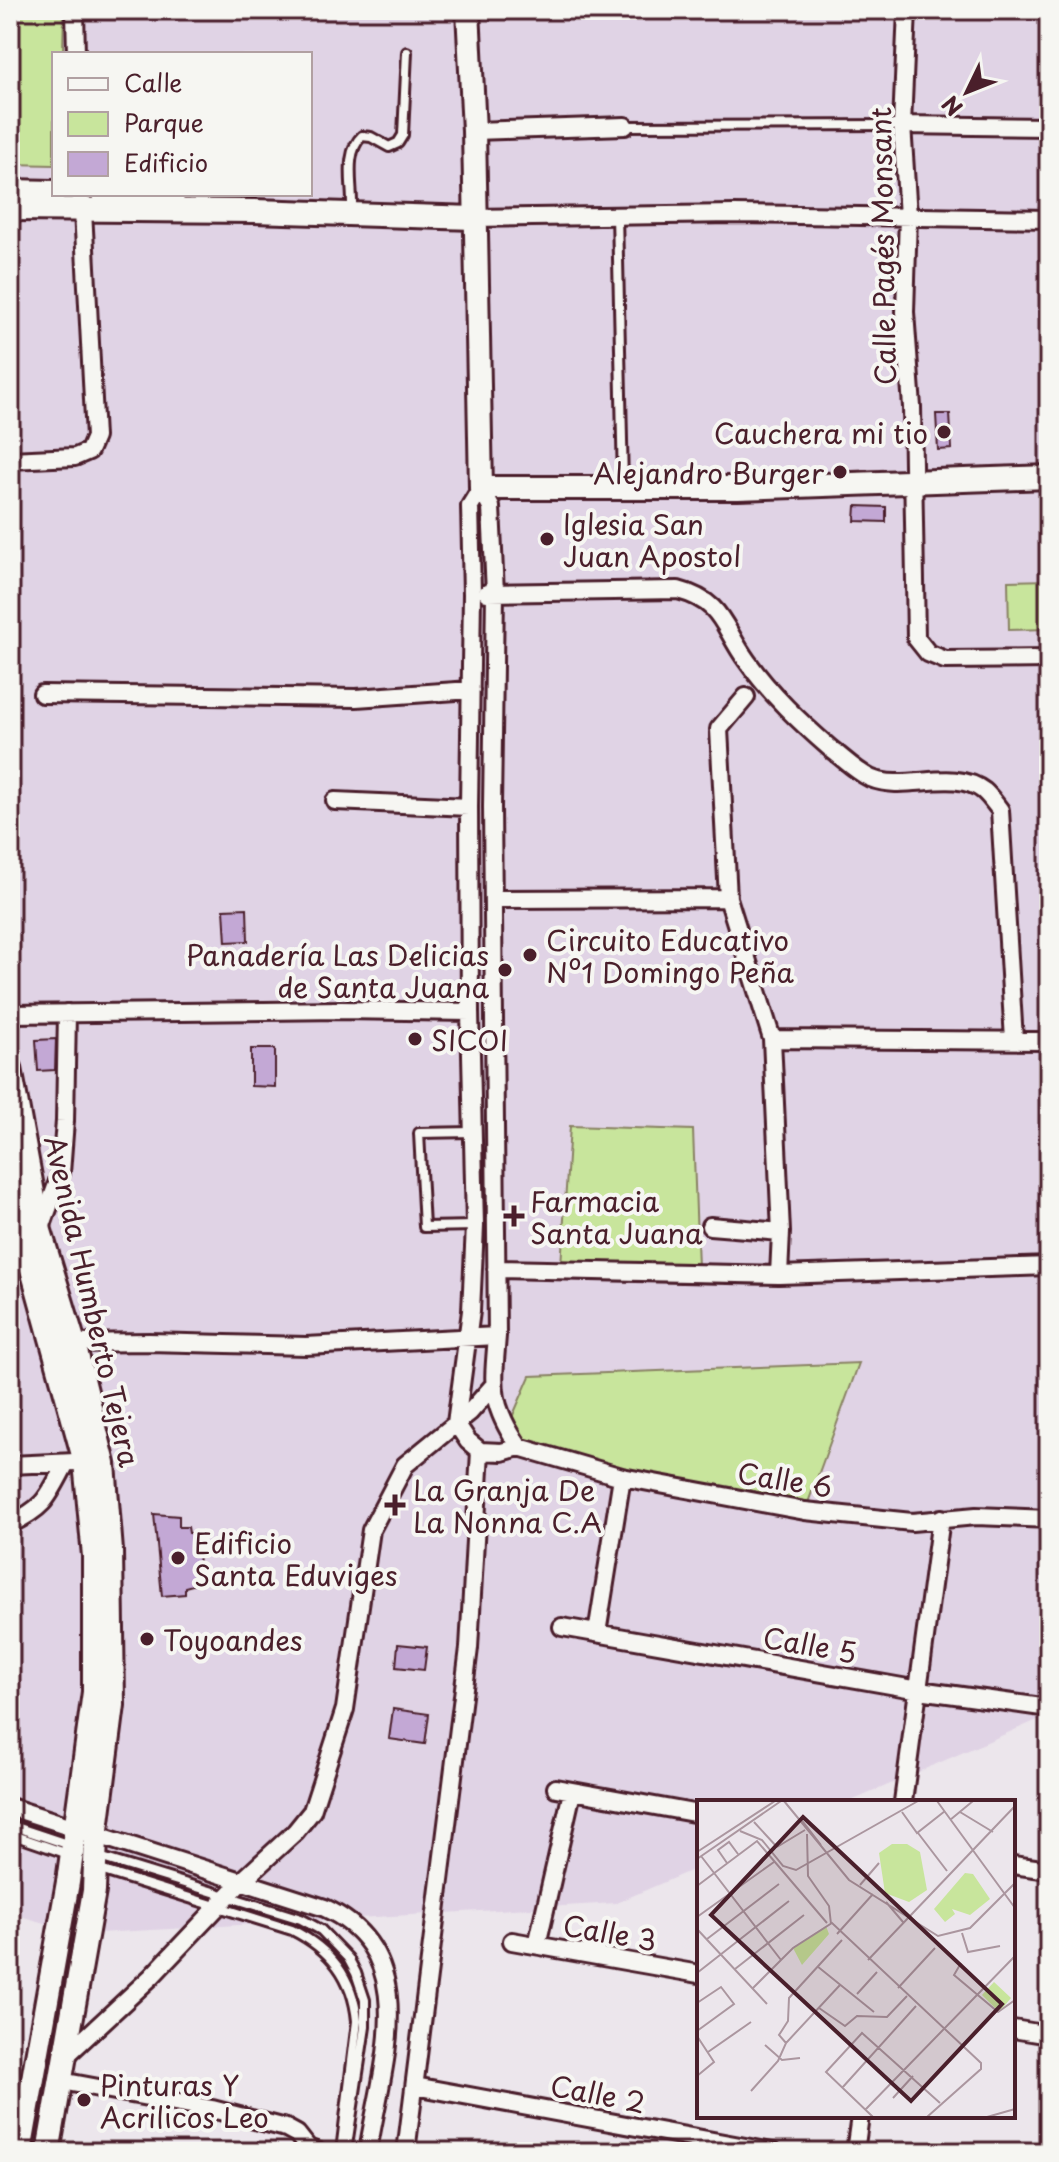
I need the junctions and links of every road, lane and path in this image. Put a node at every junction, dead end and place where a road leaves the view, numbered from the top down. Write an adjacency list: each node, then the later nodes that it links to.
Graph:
1 (75, 10): 4 (street)
2 (468, 10): 9 (street)
3 (907, 10): 6 (street, Calle Pagés Monsant)
4 (76, 52)
5 (407, 52): 14 (lane)
6 (902, 125): 7 (lane); 8 (street); 17 (street, Calle Pagés Monsant)
7 (625, 126): 9 (street)
8 (1049, 127)
9 (474, 131): 18 (street)
10 (10, 191): 11 (street)
11 (52, 192)
12 (159, 196): 14 (street)
13 (81, 202): 15 (street); 18 (street); 20 (street)
14 (352, 203): 18 (street)
15 (10, 209)
16 (617, 214): 17 (street); 18 (street); 24 (lane)
17 (908, 216): 19 (street); 22 (street, Calle Pagés Monsant)
18 (474, 218): 23 (street)
19 (1049, 219)
20 (10, 460)
21 (1049, 477): 22 (street)
22 (913, 482): 24 (street); 27 (street, Calle Pagés Monsant)
23 (481, 488): 24 (street); 25 (street); 26 (street)
24 (623, 489)
25 (495, 593): 26 (street); 34 (street); 39 (street)
26 (472, 594): 28 (street)
27 (1049, 659)
28 (471, 690): 29 (street); 32 (street)
29 (42, 694)
30 (746, 697): 33 (street)
31 (335, 801): 32 (street)
32 (469, 807): 35 (street)
33 (728, 898): 34 (street); 38 (street)
34 (494, 899): 49 (street)
35 (470, 1012): 36 (street); 42 (street)
36 (67, 1013): 37 (street); 46 (street)
37 (10, 1014)
38 (772, 1039): 39 (street); 47 (street)
39 (1014, 1040): 40 (street)
40 (1049, 1041)
41 (10, 1068): 46 (street, Avenida Humberto Tejera)
42 (474, 1132): 44 (street); 44 (lane)
43 (10, 1189): 53 (street, Avenida Humberto Tejera)
44 (475, 1226): 52 (street)
45 (710, 1226): 47 (street)
46 (40, 1231): 53 (street, Avenida Humberto Tejera)
47 (781, 1232): 50 (street)
48 (1049, 1266): 50 (street)
49 (496, 1269): 50 (street); 51 (street)
50 (779, 1275)
51 (497, 1336): 52 (street); 54 (street)
52 (468, 1338): 53 (street); 55 (street)
53 (64, 1344): 58 (street, Avenida Humberto Tejera); 73 (street, Avenida Humberto Tejera)
54 (492, 1387): 55 (street); 56 (street)
55 (456, 1423): 57 (street); 76 (street)
56 (519, 1447): 57 (street); 60 (street, Calle 6)
57 (480, 1451): 85 (street)
58 (75, 1462): 59 (street); 63 (street); 73 (street, Avenida Humberto Tejera)
59 (10, 1465)
60 (622, 1477): 61 (street, Calle 6); 65 (street)
61 (941, 1518): 62 (street, Calle 6); 66 (street)
62 (1049, 1519)
63 (10, 1524)
64 (562, 1627): 65 (street, Calle 5)
65 (597, 1633): 66 (street, Calle 5)
66 (919, 1690): 67 (street, Calle 5); 68 (street)
67 (1049, 1708)
68 (903, 1800)
69 (10, 1807): 73 (street)
70 (697, 1814): 79 (street)
71 (10, 1825): 73 (lane)
72 (10, 1834): 73 (lane)
73 (83, 1848): 76 (street); 77 (lane); 83 (street); 88 (street)
74 (1015, 1865): 75 (street)
75 (1049, 1870)
76 (243, 1880): 77 (street); 91 (street)
77 (223, 1902): 83 (street); 90 (lane); 90 (lane)
78 (512, 1941): 79 (street, Calle 3)
79 (537, 1945): 80 (street, Calle 3)
80 (697, 1974)
81 (1015, 2029): 82 (street)
82 (1049, 2035)
83 (67, 2055): 84 (street)
84 (61, 2081): 87 (street); 89 (street)
85 (415, 2086): 92 (street); 93 (street, Calle 2)
86 (860, 2118): 94 (street)
87 (311, 2151)
88 (20, 2152)
89 (48, 2152)
90 (343, 2152)
91 (368, 2152)
92 (406, 2152)
93 (772, 2152)
94 (855, 2152)

